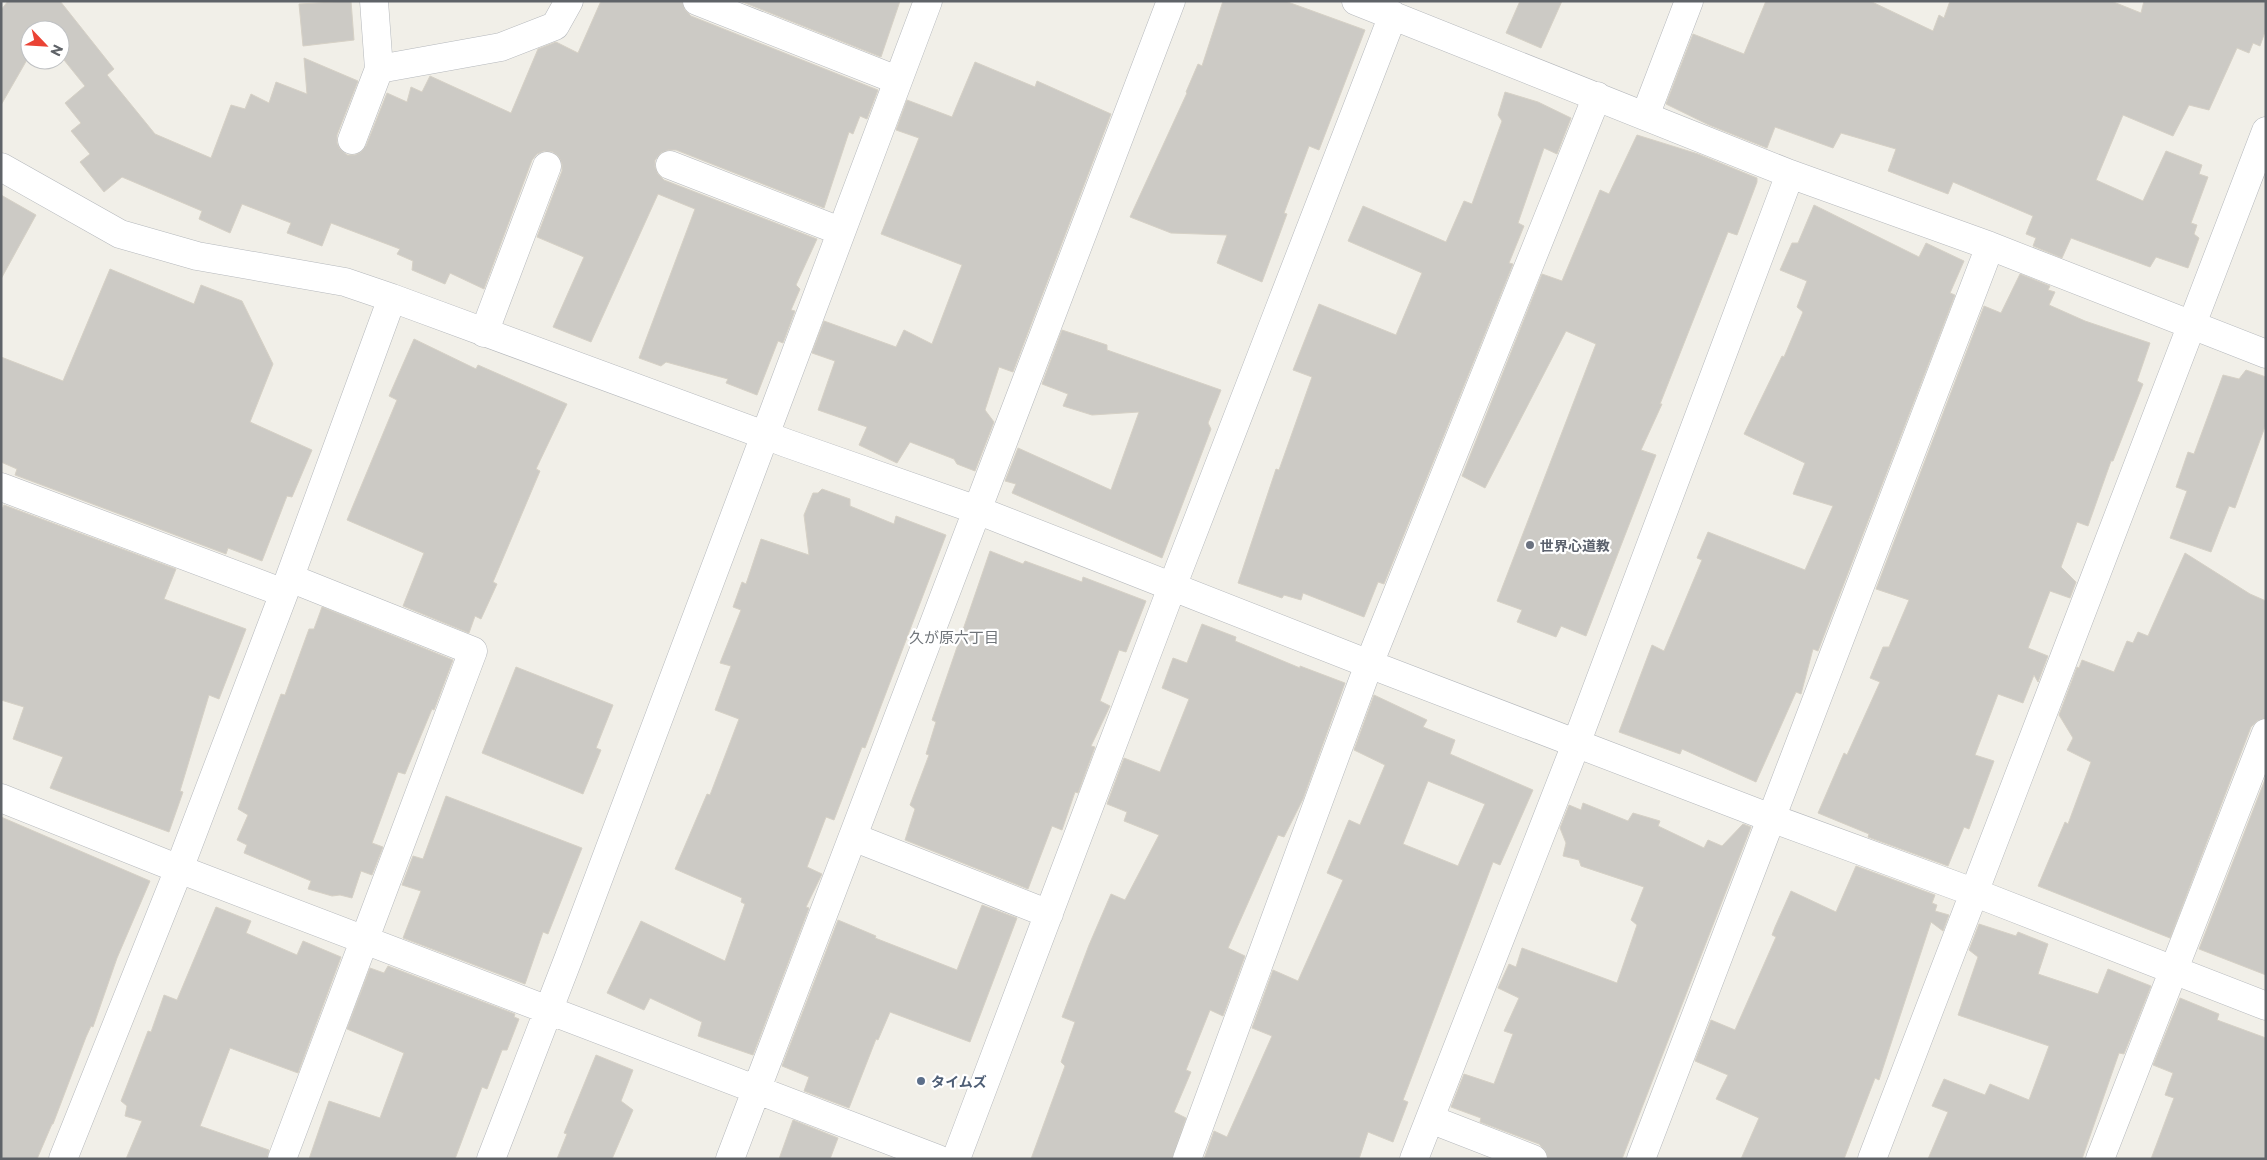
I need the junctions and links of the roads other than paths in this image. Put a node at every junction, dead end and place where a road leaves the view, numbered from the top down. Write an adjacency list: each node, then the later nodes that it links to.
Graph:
1 (374, 1): 9 (street)
2 (569, 1): 9 (street)
3 (697, 1): 10 (street)
4 (928, 1): 10 (street)
5 (1171, 1): 27 (street)
6 (1356, 1): 8 (street)
7 (1689, 1): 12 (street)
8 (1393, 15): 11 (street); 29 (street)
9 (379, 69): 14 (street)
10 (897, 80): 19 (street)
11 (1597, 96): 12 (street); 30 (street)
12 (1645, 116): 18 (street)
13 (2266, 131): 22 (street)
14 (352, 140)
15 (548, 166): 23 (street)
16 (670, 166): 19 (street)
17 (1, 167): 21 (street)
18 (1790, 174): 20 (street); 32 (street)
19 (840, 231): 25 (street)
20 (1990, 246): 22 (street); 34 (street)
21 (392, 298): 23 (street); 28 (street)
22 (2191, 326): 24 (street); 37 (street)
23 (484, 333): 25 (street)
24 (2266, 354)
25 (765, 435): 27 (street); 42 (street)
26 (1, 486): 28 (street)
27 (977, 510): 29 (street); 35 (street)
28 (287, 586): 36 (street); 39 (street)
29 (1172, 587): 30 (street); 38 (street)
30 (1369, 664): 32 (street); 51 (street)
31 (2266, 733): 40 (street)
32 (1576, 744): 34 (street); 44 (street)
33 (1, 798): 36 (street)
34 (1771, 818): 37 (street); 54 (street)
35 (853, 837): 38 (street); 43 (street)
36 (179, 868): 39 (street); 45 (street)
37 (1973, 892): 40 (street); 55 (street)
38 (1049, 914): 50 (street)
39 (366, 938): 42 (street); 46 (street)
40 (2174, 972): 41 (street); 56 (street)
41 (2266, 1006)
42 (549, 1010): 43 (street); 47 (street)
43 (756, 1089): 48 (street); 49 (street)
44 (1430, 1119): 52 (street); 53 (street)
45 (63, 1159)
46 (282, 1159)
47 (491, 1159)
48 (730, 1159)
49 (938, 1159)
50 (956, 1159)
51 (1187, 1159)
52 (1414, 1159)
53 (1533, 1159)
54 (1641, 1159)
55 (1872, 1159)
56 (2100, 1159)

